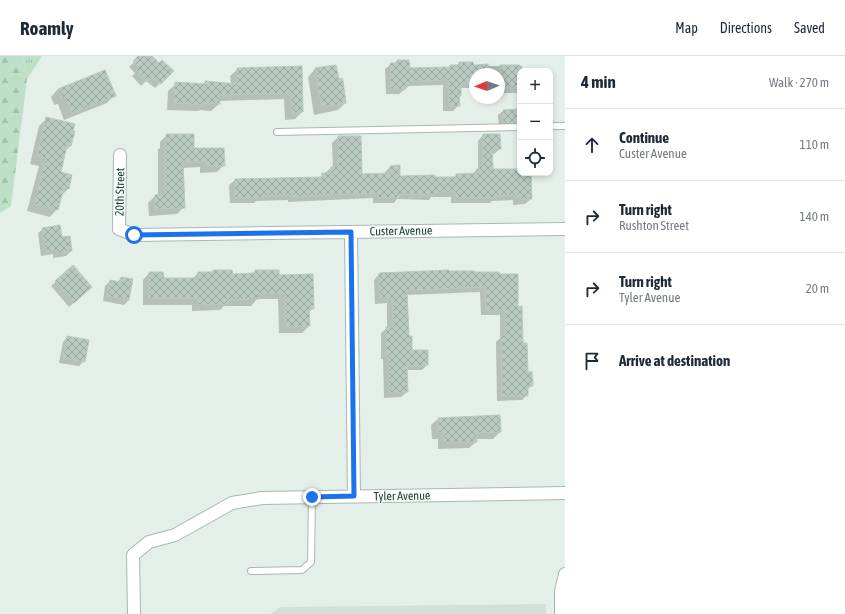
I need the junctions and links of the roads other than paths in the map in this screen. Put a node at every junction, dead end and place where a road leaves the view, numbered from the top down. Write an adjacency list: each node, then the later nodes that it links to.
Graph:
1 (553, 126): 2 (lane)
2 (565, 126)
3 (517, 127): 4 (lane)
4 (277, 132)
5 (120, 155): 6 (street, 20th Street)
6 (119, 228): 8 (street, Custer Avenue)
7 (565, 229): 8 (street, Custer Avenue)
8 (351, 232): 10 (street)
9 (565, 494): 10 (street, Tyler Avenue)
10 (354, 496): 11 (street, Tyler Avenue)
11 (312, 497): 12 (lane); 14 (street, Tyler Avenue)
12 (252, 572)
13 (565, 574): 15 (street)
14 (134, 614)
15 (561, 614)

